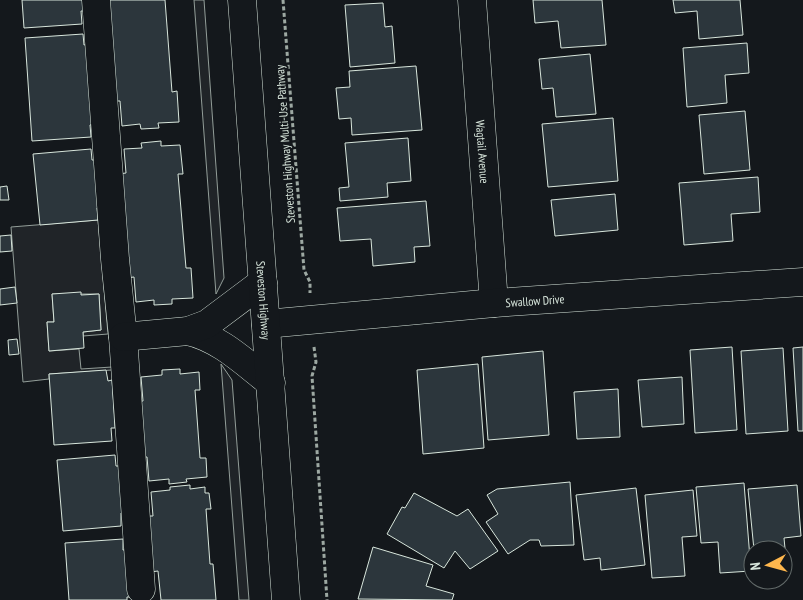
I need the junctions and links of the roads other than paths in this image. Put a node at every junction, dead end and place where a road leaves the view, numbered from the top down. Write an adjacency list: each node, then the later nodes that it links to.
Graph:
1 (96, 0): 9 (street)
2 (242, 0): 4 (street, Steveston Highway)
3 (472, 0): 6 (street, Wagtail Avenue)
4 (263, 282): 7 (street, Steveston Highway); 8 (street)
5 (803, 282): 6 (street, Swallow Drive)
6 (494, 303): 7 (street, Swallow Drive)
7 (266, 324): 10 (street, Steveston Highway)
8 (188, 331): 9 (street); 10 (street)
9 (123, 337): 11 (street)
10 (271, 383): 12 (street, Steveston Highway)
11 (141, 589)
12 (286, 600)

